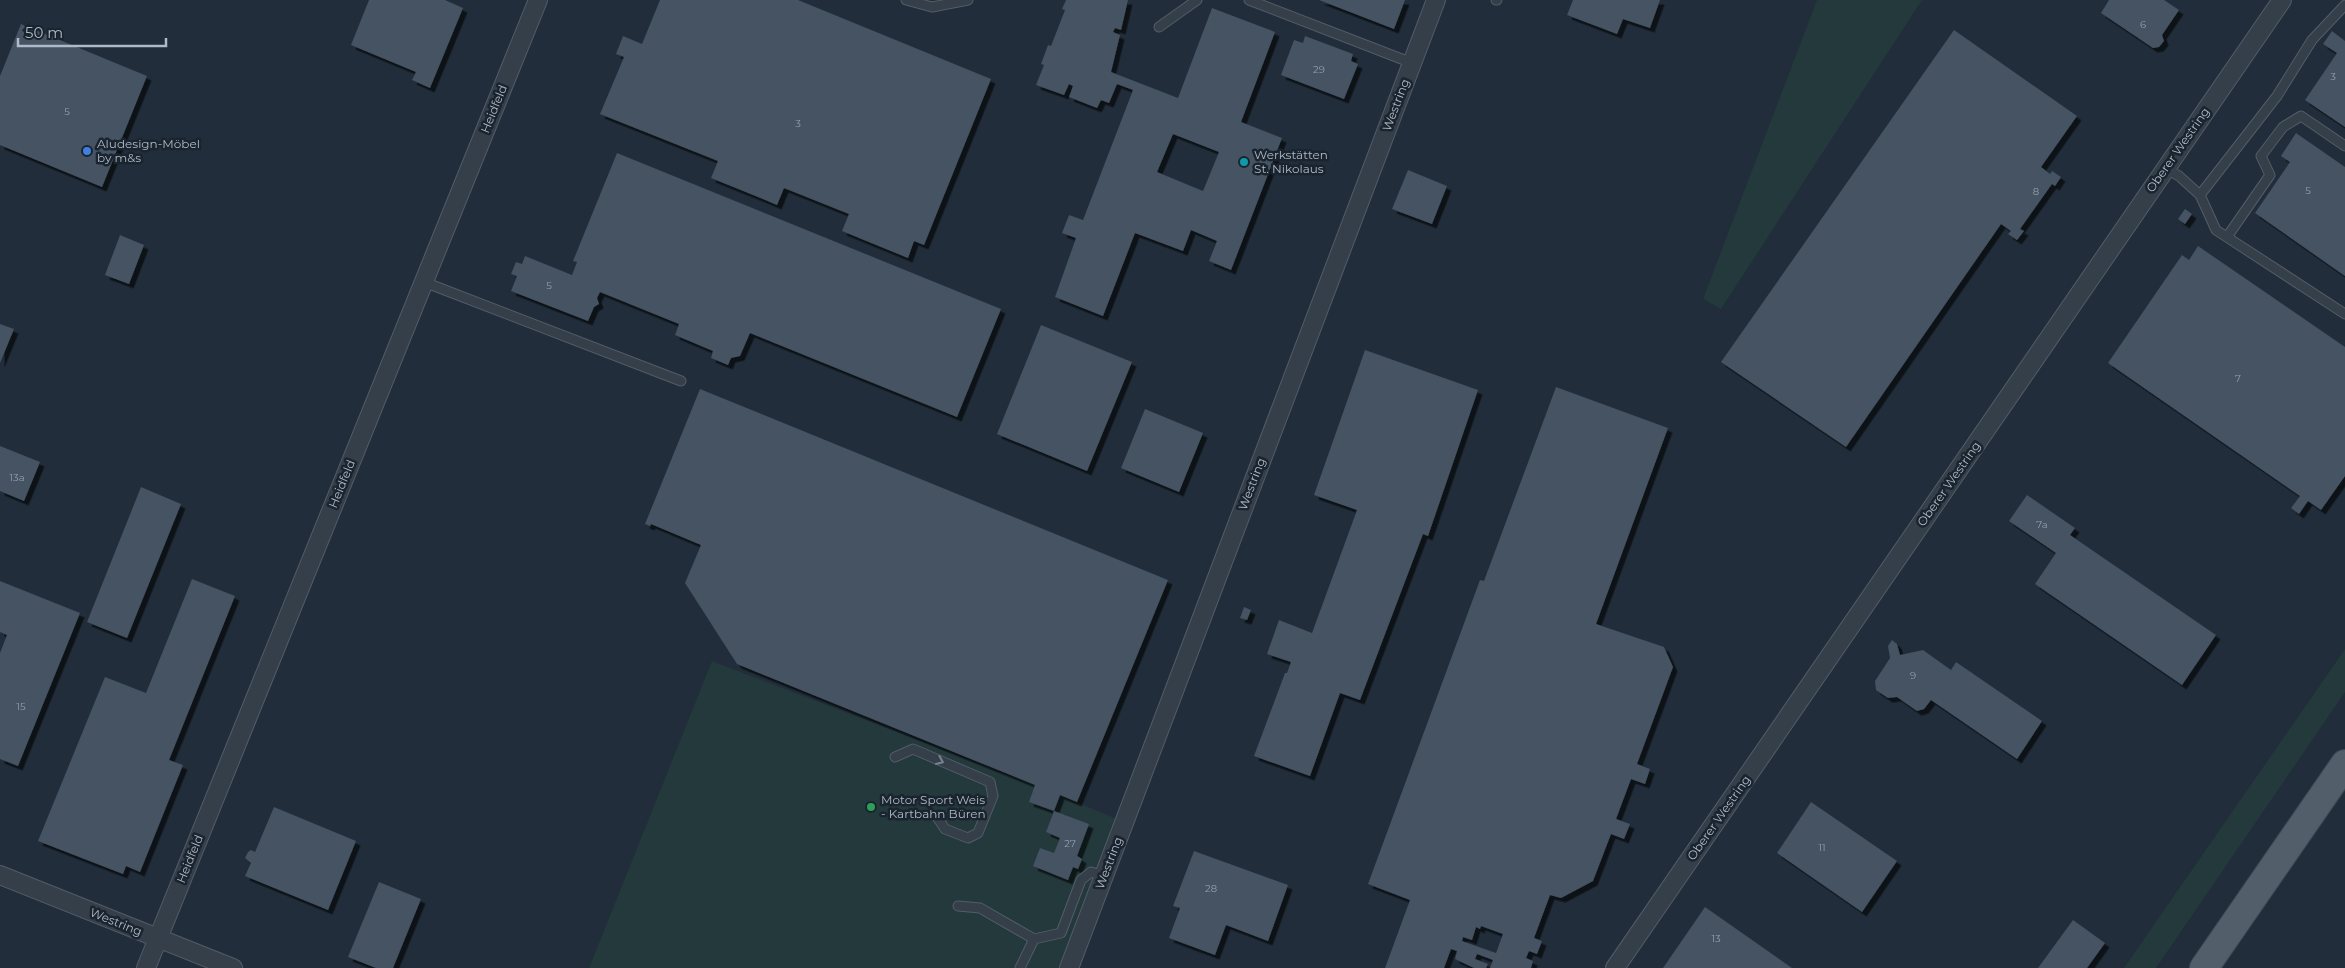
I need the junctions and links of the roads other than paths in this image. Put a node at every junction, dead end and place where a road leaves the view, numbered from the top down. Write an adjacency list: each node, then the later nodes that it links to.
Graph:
1 (538, 0): 15 (street, Heidfeld)
2 (906, 0): 3 (lane)
3 (968, 0)
4 (1197, 0): 9 (lane)
5 (1249, 0): 10 (lane)
6 (1436, 0): 10 (street, Westring)
7 (2282, 0): 12 (street, Oberer Westring)
8 (2345, 5): 13 (lane)
9 (1159, 27)
10 (1412, 63): 22 (street, Westring)
11 (2345, 146): 14 (lane)
12 (2165, 168): 13 (lane); 30 (street, Oberer Westring)
13 (2200, 195): 14 (lane)
14 (2227, 237): 16 (lane)
15 (424, 282): 17 (lane); 24 (street, Heidfeld)
16 (2345, 314)
17 (681, 381)
18 (895, 757): 20 (lane, one-way to 20)
19 (2345, 764): 31 (main road)
20 (936, 818)
21 (0, 875): 24 (street, Westring)
22 (1104, 876): 25 (lane); 29 (street, Westring)
23 (958, 906): 25 (lane)
24 (158, 938): 26 (street, Heidfeld); 27 (street, Westring)
25 (1034, 939): 28 (lane)
26 (146, 968)
27 (233, 968)
28 (1020, 968)
29 (1069, 968)
30 (1615, 968)
31 (2204, 968)

